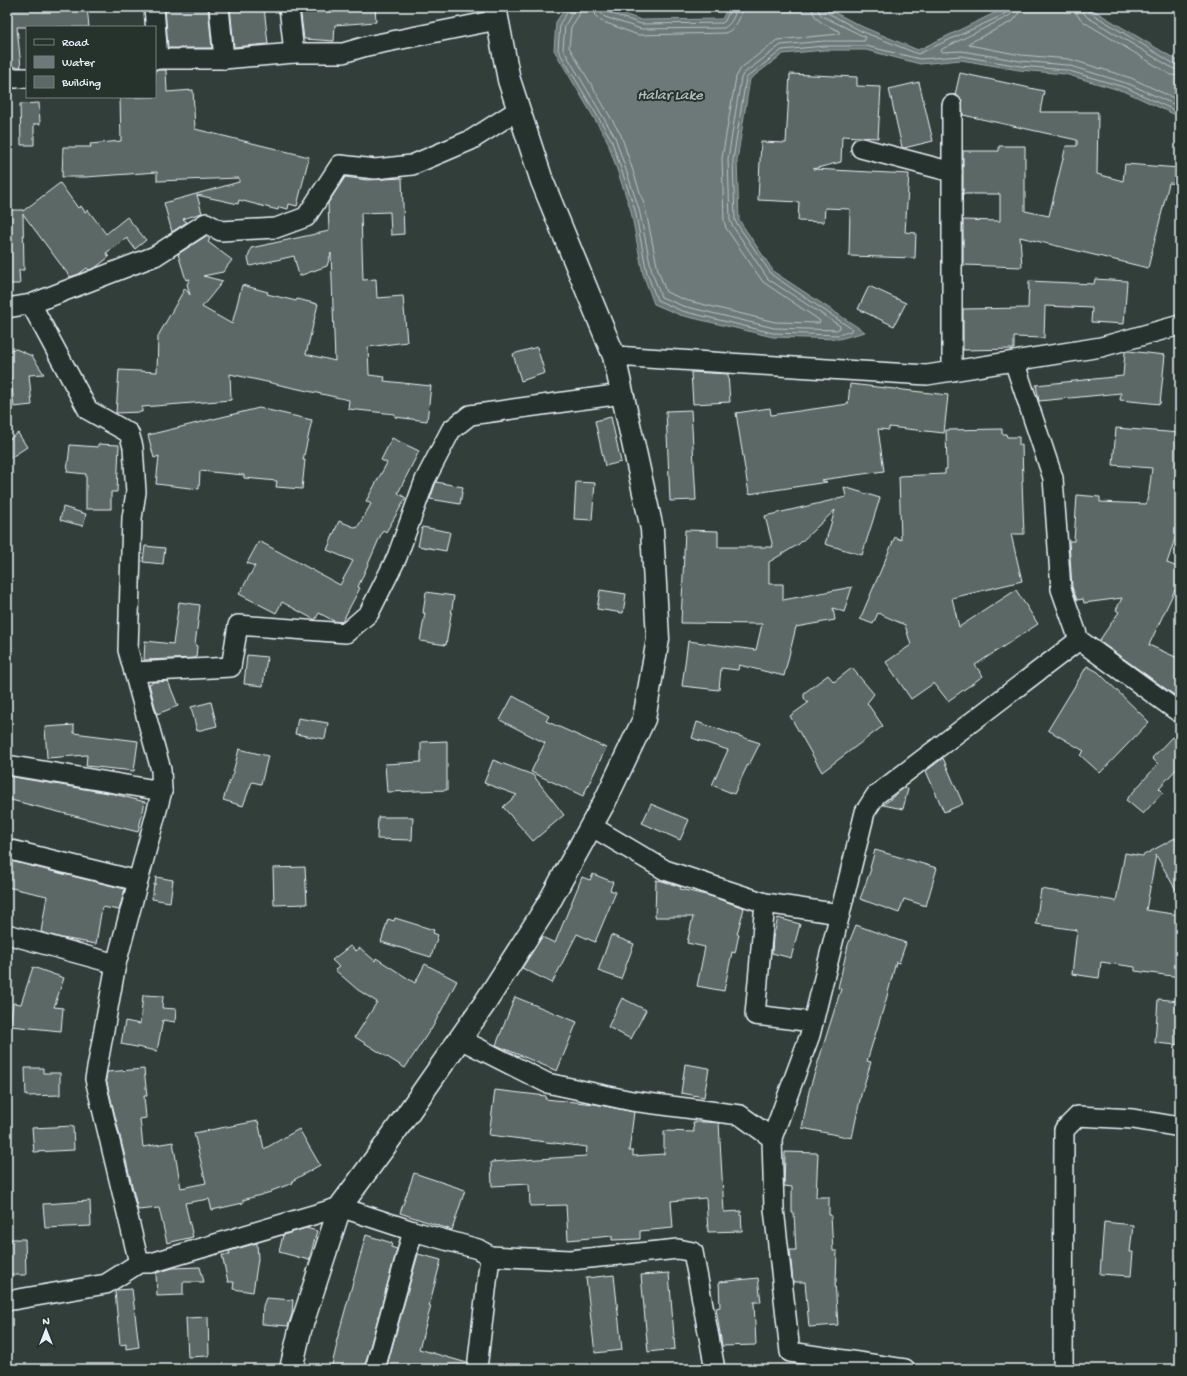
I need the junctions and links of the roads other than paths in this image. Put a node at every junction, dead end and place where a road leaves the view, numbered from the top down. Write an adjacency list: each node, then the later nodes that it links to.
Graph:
1 (154, 7): 5 (street)
2 (219, 7): 8 (street)
3 (289, 7): 6 (street)
4 (496, 14): 6 (street); 12 (street)
5 (155, 26)
6 (294, 53): 8 (street)
7 (156, 59): 8 (street)
8 (224, 59)
9 (7, 78): 10 (street)
10 (26, 78)
11 (952, 105): 14 (street)
12 (518, 110): 15 (street); 18 (street)
13 (861, 148): 14 (street)
14 (952, 172): 20 (street)
15 (31, 304): 16 (street); 23 (street)
16 (7, 308)
17 (1180, 325): 19 (street)
18 (614, 356): 20 (street); 21 (street)
19 (1014, 361): 20 (street); 22 (street)
20 (952, 371)
21 (622, 394): 23 (street); 27 (street)
22 (1079, 640): 24 (street); 31 (street)
23 (134, 672): 26 (street)
24 (1180, 713)
25 (7, 765): 26 (street)
26 (162, 791): 29 (street)
27 (591, 826): 30 (street); 35 (street)
28 (7, 849): 29 (street)
29 (138, 882): 33 (street)
30 (765, 903): 31 (street); 34 (street)
31 (840, 914): 34 (street)
32 (7, 934): 33 (street)
33 (116, 964): 41 (street)
34 (814, 1022): 37 (street)
35 (460, 1039): 37 (street); 38 (street)
36 (1180, 1127): 48 (street)
37 (772, 1138): 47 (street)
38 (340, 1208): 39 (street); 41 (street); 43 (street)
39 (413, 1231): 40 (street); 44 (street)
40 (490, 1256): 45 (street); 46 (street)
41 (139, 1263): 42 (street)
42 (7, 1301)
43 (290, 1369)
44 (374, 1369)
45 (477, 1369)
46 (715, 1369)
47 (905, 1369)
48 (1063, 1369)

